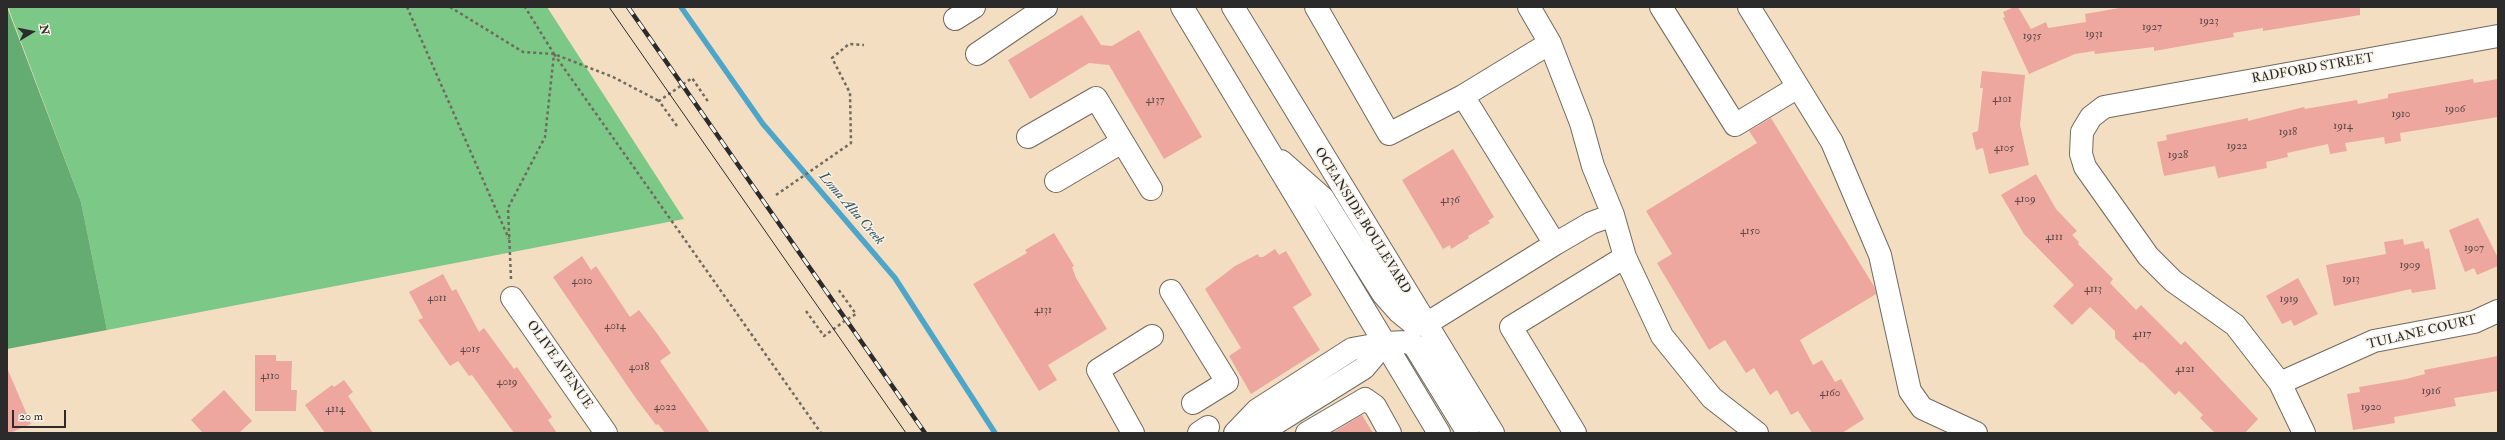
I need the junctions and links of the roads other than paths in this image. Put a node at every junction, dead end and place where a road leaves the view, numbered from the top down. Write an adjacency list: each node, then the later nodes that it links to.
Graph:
1 (974, 7): 9 (main road)
2 (1046, 7): 12 (main road)
3 (1182, 7): 17 (main road)
4 (1233, 7): 26 (main road, OCEANSIDE BOULEVARD)
5 (1316, 7): 14 (main road)
6 (1529, 7): 11 (main road)
7 (1661, 7): 13 (main road)
8 (1749, 7): 13 (main road)
9 (955, 20)
10 (2498, 36): 29 (main road, RADFORD STREET)
11 (1550, 43): 14 (main road); 20 (main road)
12 (977, 54)
13 (1798, 87): 42 (main road)
14 (1463, 96): 21 (main road)
15 (1028, 137): 16 (main road)
16 (1122, 142): 18 (main road); 19 (main road)
17 (1264, 145): 26 (main road); 28 (main road)
18 (1056, 181)
19 (1151, 189)
20 (1613, 215): 21 (main road); 22 (main road)
21 (1555, 244): 26 (main road)
22 (1625, 257): 40 (main road); 41 (main road)
23 (1171, 291): 30 (main road)
24 (512, 298): 31 (main road, OLIVE AVENUE)
25 (2498, 311): 29 (main road, TULANE COURT)
26 (1426, 324): 39 (main road, OCEANSIDE BOULEVARD)
27 (1152, 336): 32 (main road)
28 (1384, 343): 33 (main road); 34 (main road); 37 (main road); 38 (main road)
29 (2280, 383): 43 (main road, RADFORD STREET)
30 (1193, 403)
31 (606, 433)
32 (1133, 433)
33 (1235, 433)
34 (1248, 433)
35 (1307, 433): 36 (main road)
36 (1390, 433)
37 (1439, 433)
38 (1468, 433)
39 (1493, 433)
40 (1575, 433)
41 (1757, 433)
42 (1976, 433)
43 (2304, 433)

